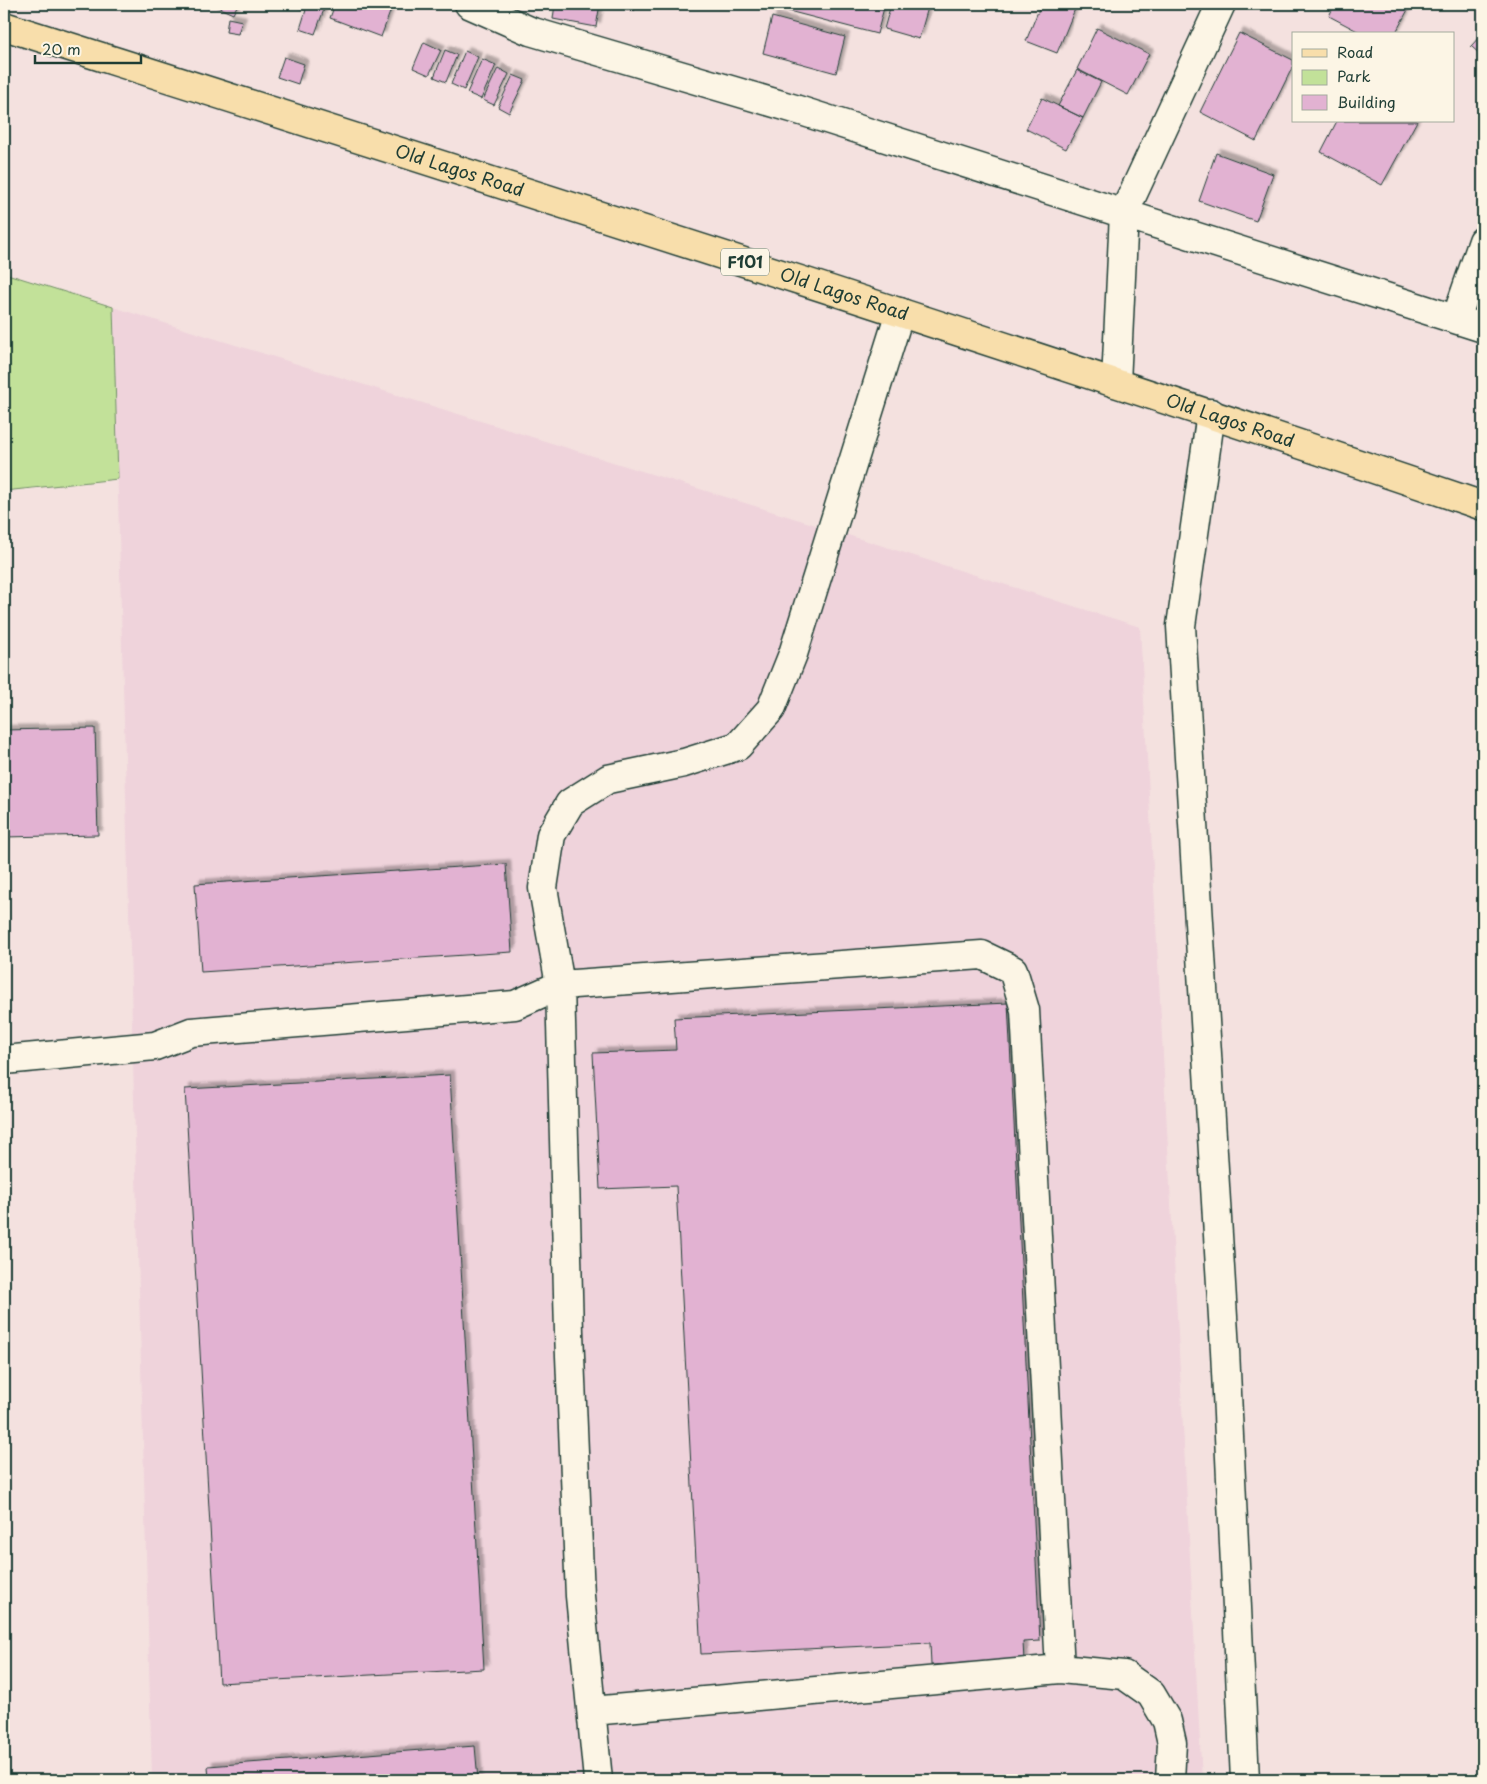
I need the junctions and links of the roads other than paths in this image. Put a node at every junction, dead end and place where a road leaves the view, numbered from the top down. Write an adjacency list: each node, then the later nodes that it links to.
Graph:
1 (469, 4): 4 (street)
2 (1221, 4): 4 (street)
3 (4, 26): 6 (main road, Old Lagos Road / F101)
4 (1124, 213): 7 (street); 9 (street)
5 (1483, 241): 7 (street)
6 (900, 312): 9 (main road, Old Lagos Road / F101); 12 (street)
7 (1456, 319): 8 (street)
8 (1483, 328)
9 (1116, 383): 10 (main road, Old Lagos Road / F101)
10 (1211, 413): 11 (main road, Old Lagos Road / F101); 18 (street)
11 (1483, 506)
12 (560, 985): 13 (street); 14 (street); 15 (street)
13 (4, 1060)
14 (1060, 1669): 15 (street); 17 (street)
15 (592, 1712): 16 (street)
16 (598, 1780)
17 (1170, 1780)
18 (1245, 1780)

